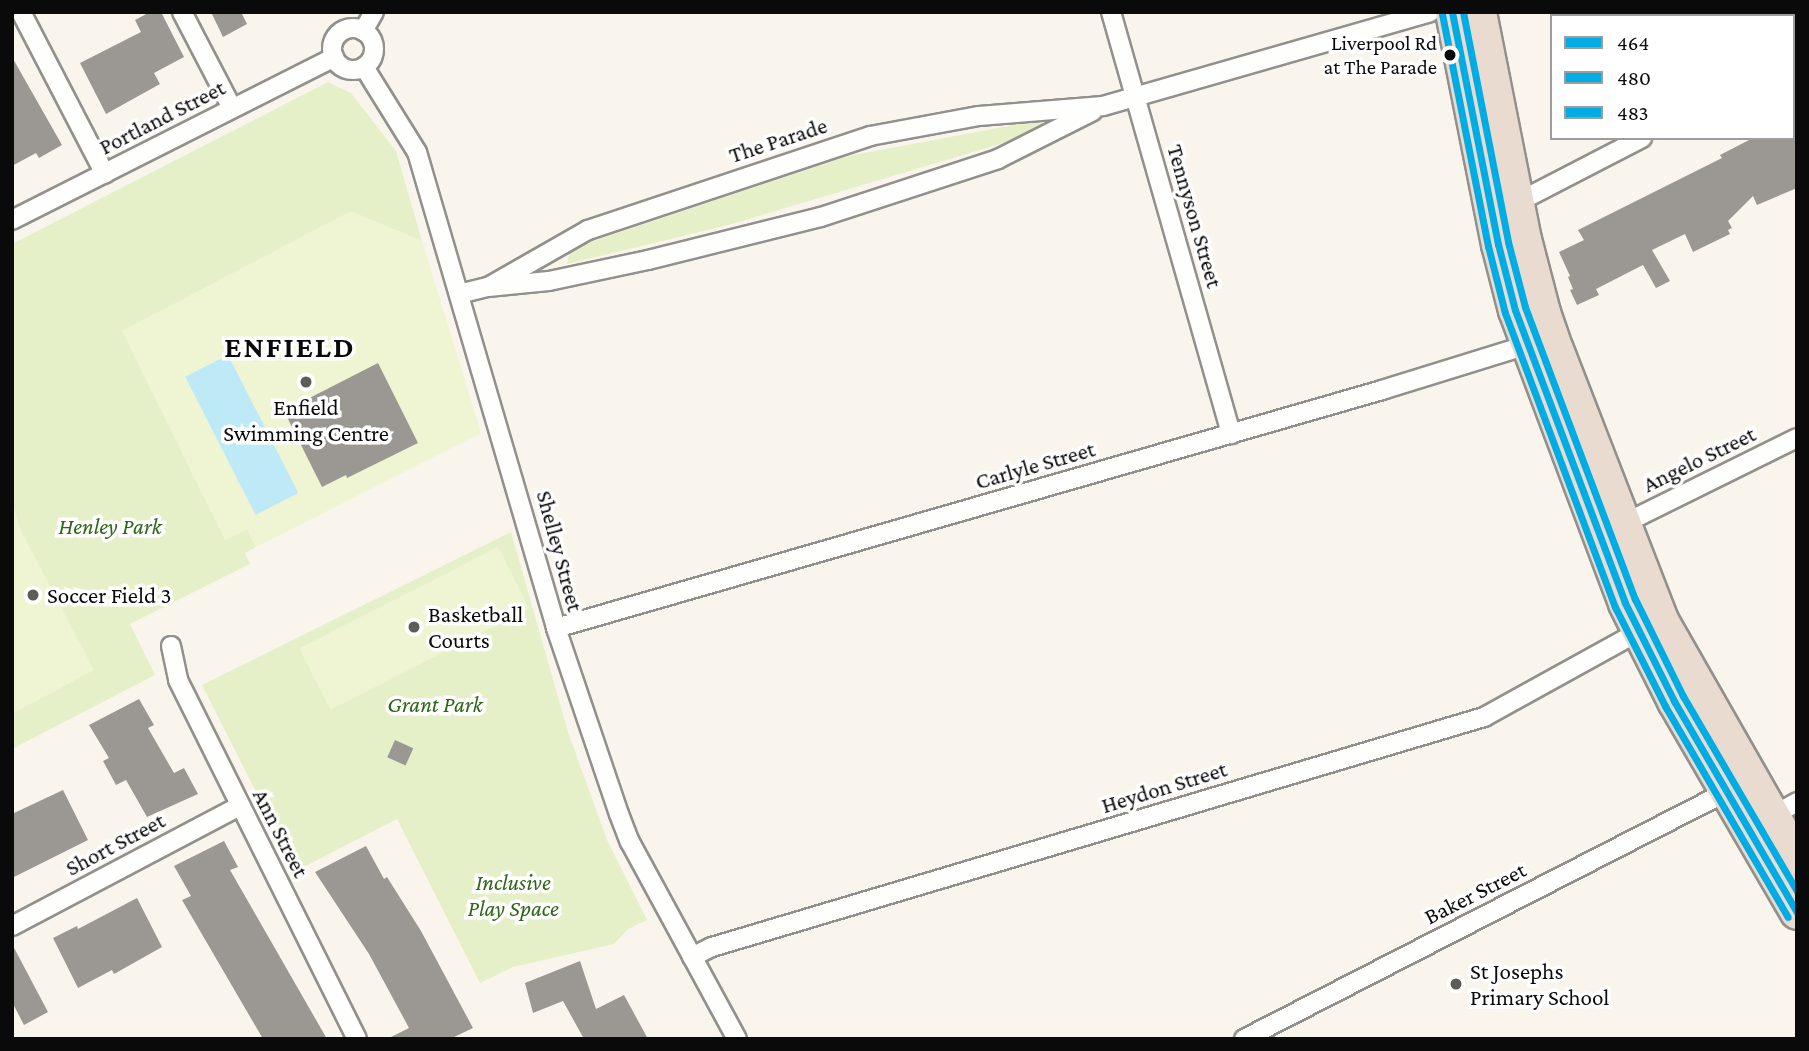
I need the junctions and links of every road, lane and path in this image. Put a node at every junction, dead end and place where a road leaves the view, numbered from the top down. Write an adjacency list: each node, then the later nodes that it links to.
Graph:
1 (21, 12): 15 (street)
2 (182, 12): 13 (street)
3 (374, 12): 8 (street)
4 (1111, 12): 11 (street, Tennyson Street)
5 (1430, 12): 11 (street, The Parade)
6 (1452, 12): 20 (highway)
7 (1479, 12): 16 (highway)
8 (363, 31): 9 (street); 10 (street)
9 (334, 57): 10 (street); 13 (street, Portland Street)
10 (364, 67): 19 (street, Shelley Street)
11 (1136, 97): 12 (street, The Parade); 21 (street, Tennyson Street)
12 (1103, 106): 18 (street, The Parade); 18 (street, The Parade)
13 (232, 108): 15 (street, Portland Street)
14 (1638, 140): 16 (street)
15 (105, 174): 17 (street, Portland Street)
16 (1516, 203): 23 (highway)
17 (12, 220)
18 (488, 287): 19 (street, The Parade)
19 (460, 294): 24 (street, Shelley Street)
20 (1527, 345): 21 (street, Carlyle Street); 25 (highway)
21 (1231, 434): 24 (street, Carlyle Street)
22 (1797, 438): 23 (street, Angelo Street)
23 (1623, 524): 29 (highway)
24 (556, 628): 33 (street, Shelley Street)
25 (1638, 632): 27 (highway); 33 (street, Heydon Street)
26 (171, 646): 28 (street, Ann Street)
27 (1728, 790): 31 (highway); 36 (street, Baker Street)
28 (240, 806): 32 (street, Short Street); 34 (street, Ann Street)
29 (1784, 809): 30 (highway)
30 (1797, 858)
31 (1797, 912)
32 (12, 926)
33 (691, 957): 35 (street, Shelley Street)
34 (357, 1039)
35 (737, 1039)
36 (1244, 1039)

